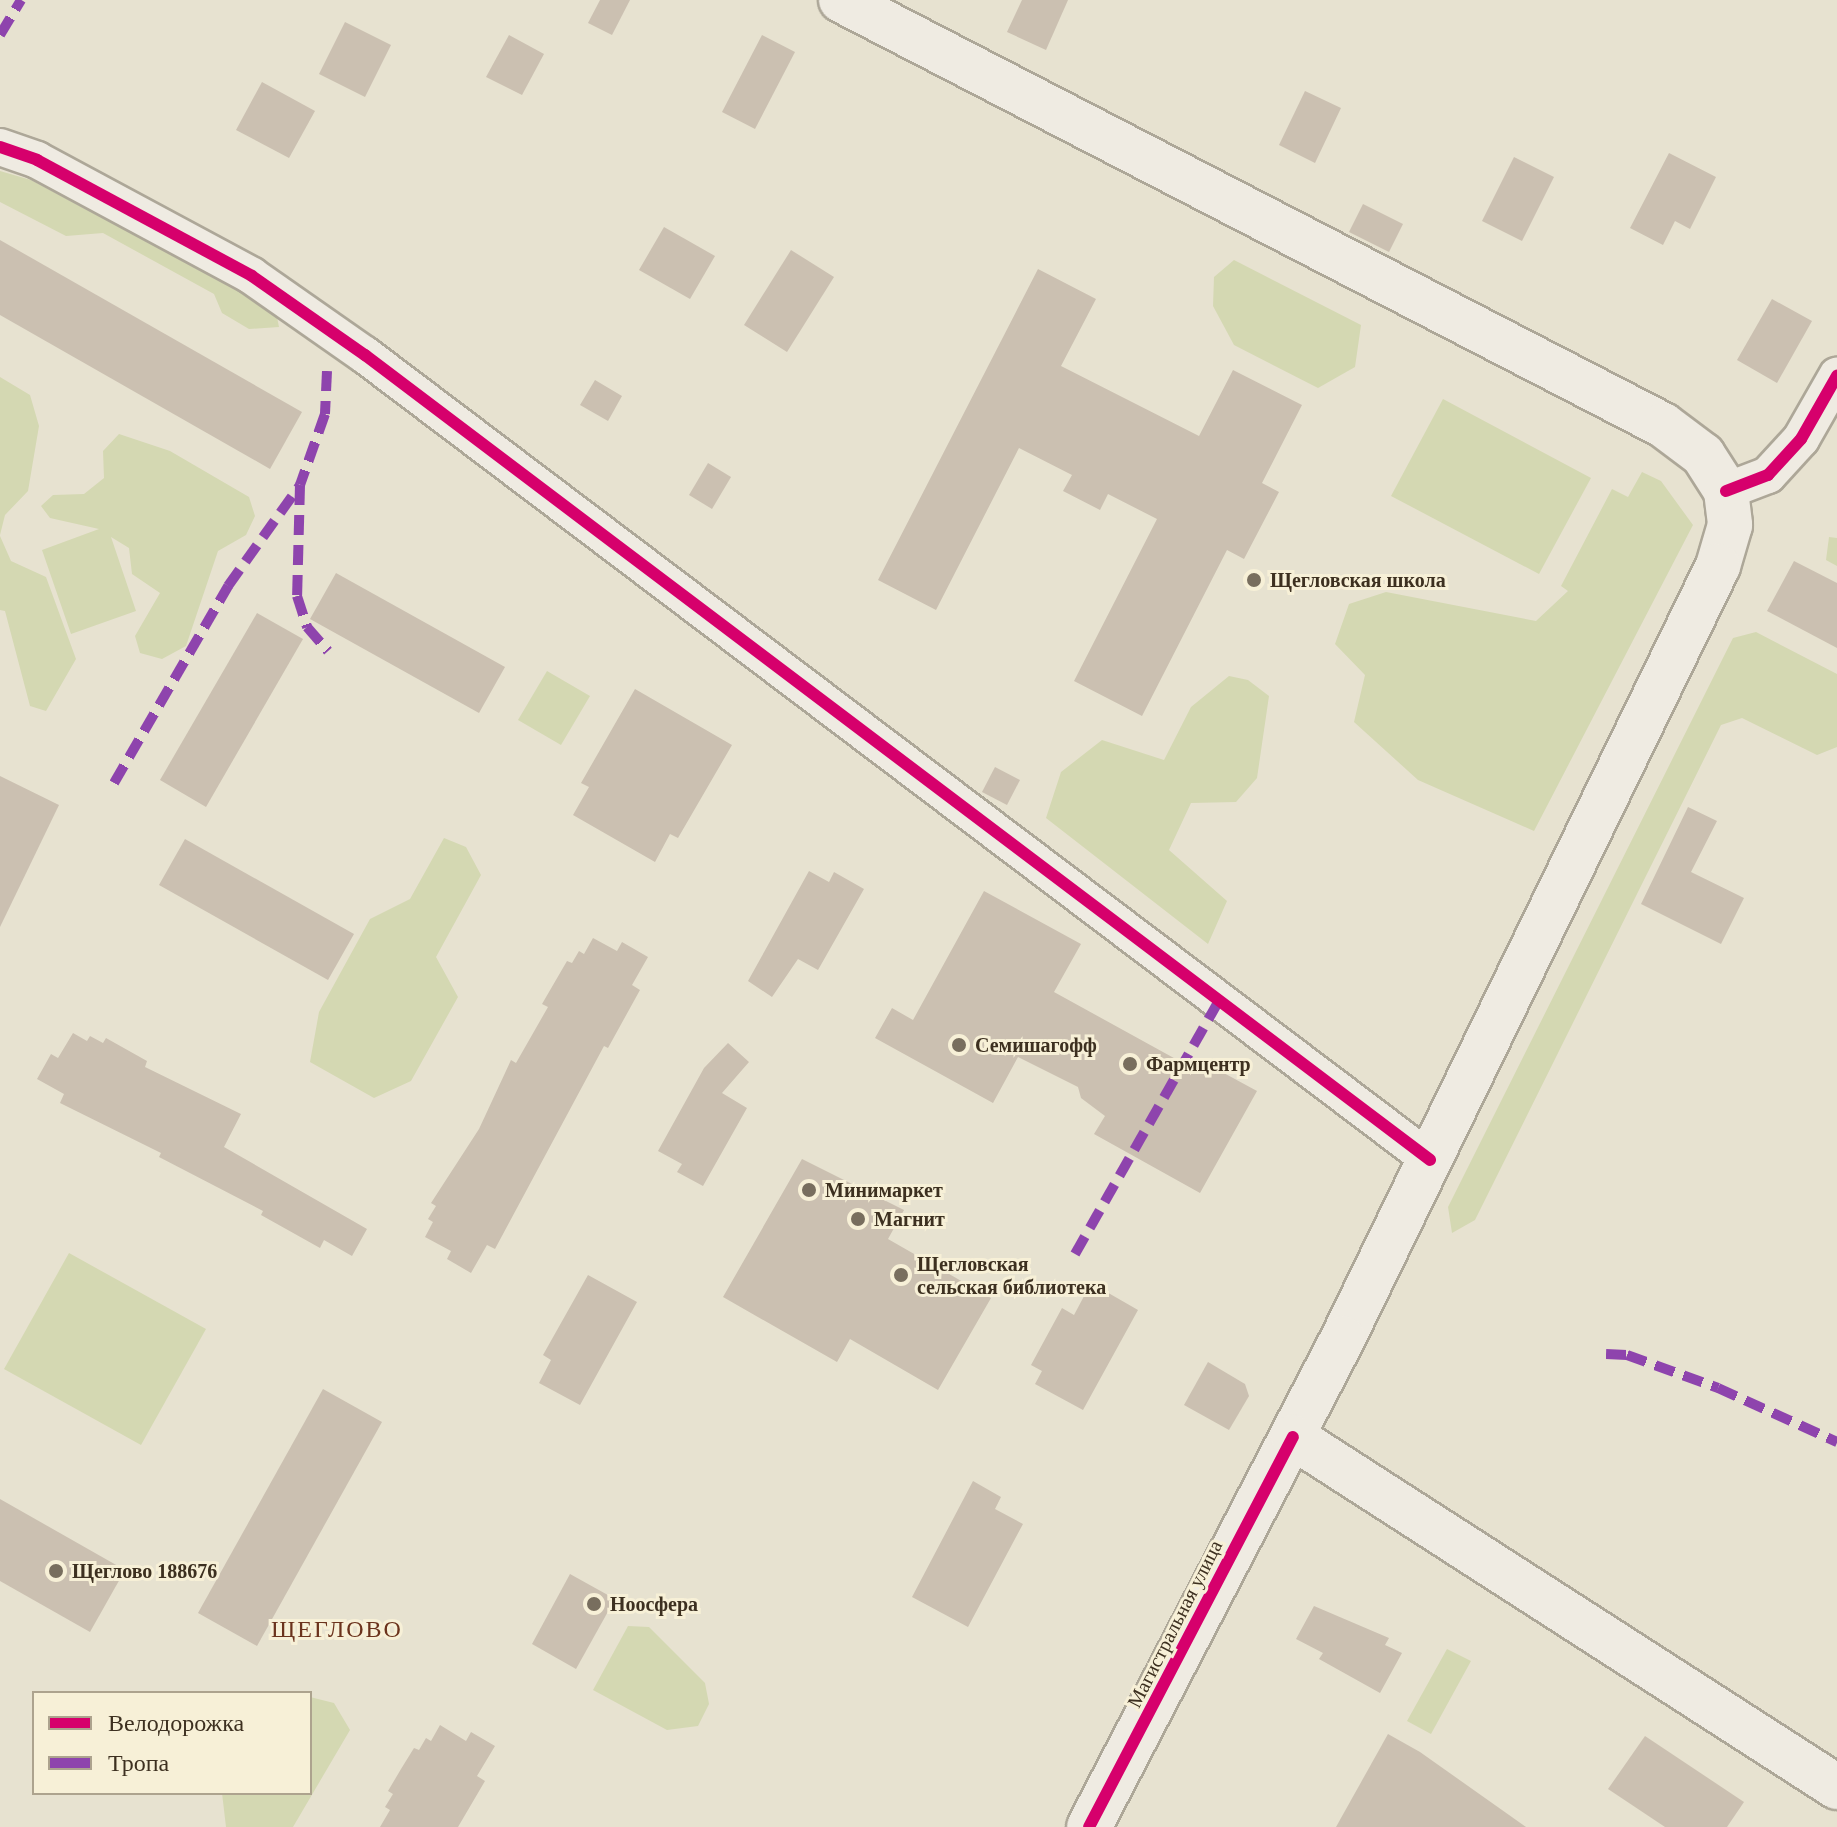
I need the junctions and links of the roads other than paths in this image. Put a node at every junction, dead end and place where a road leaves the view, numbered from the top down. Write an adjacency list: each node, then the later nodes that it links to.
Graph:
1 (841, 0): 4 (main road)
2 (0, 147): 5 (street)
3 (1837, 376): 4 (street)
4 (1726, 491): 5 (main road, Магистральная улица)
5 (1430, 1160): 6 (main road, Магистральная улица)
6 (1293, 1437): 7 (main road); 8 (main road, Магистральная улица)
7 (1837, 1787)
8 (1089, 1827)

